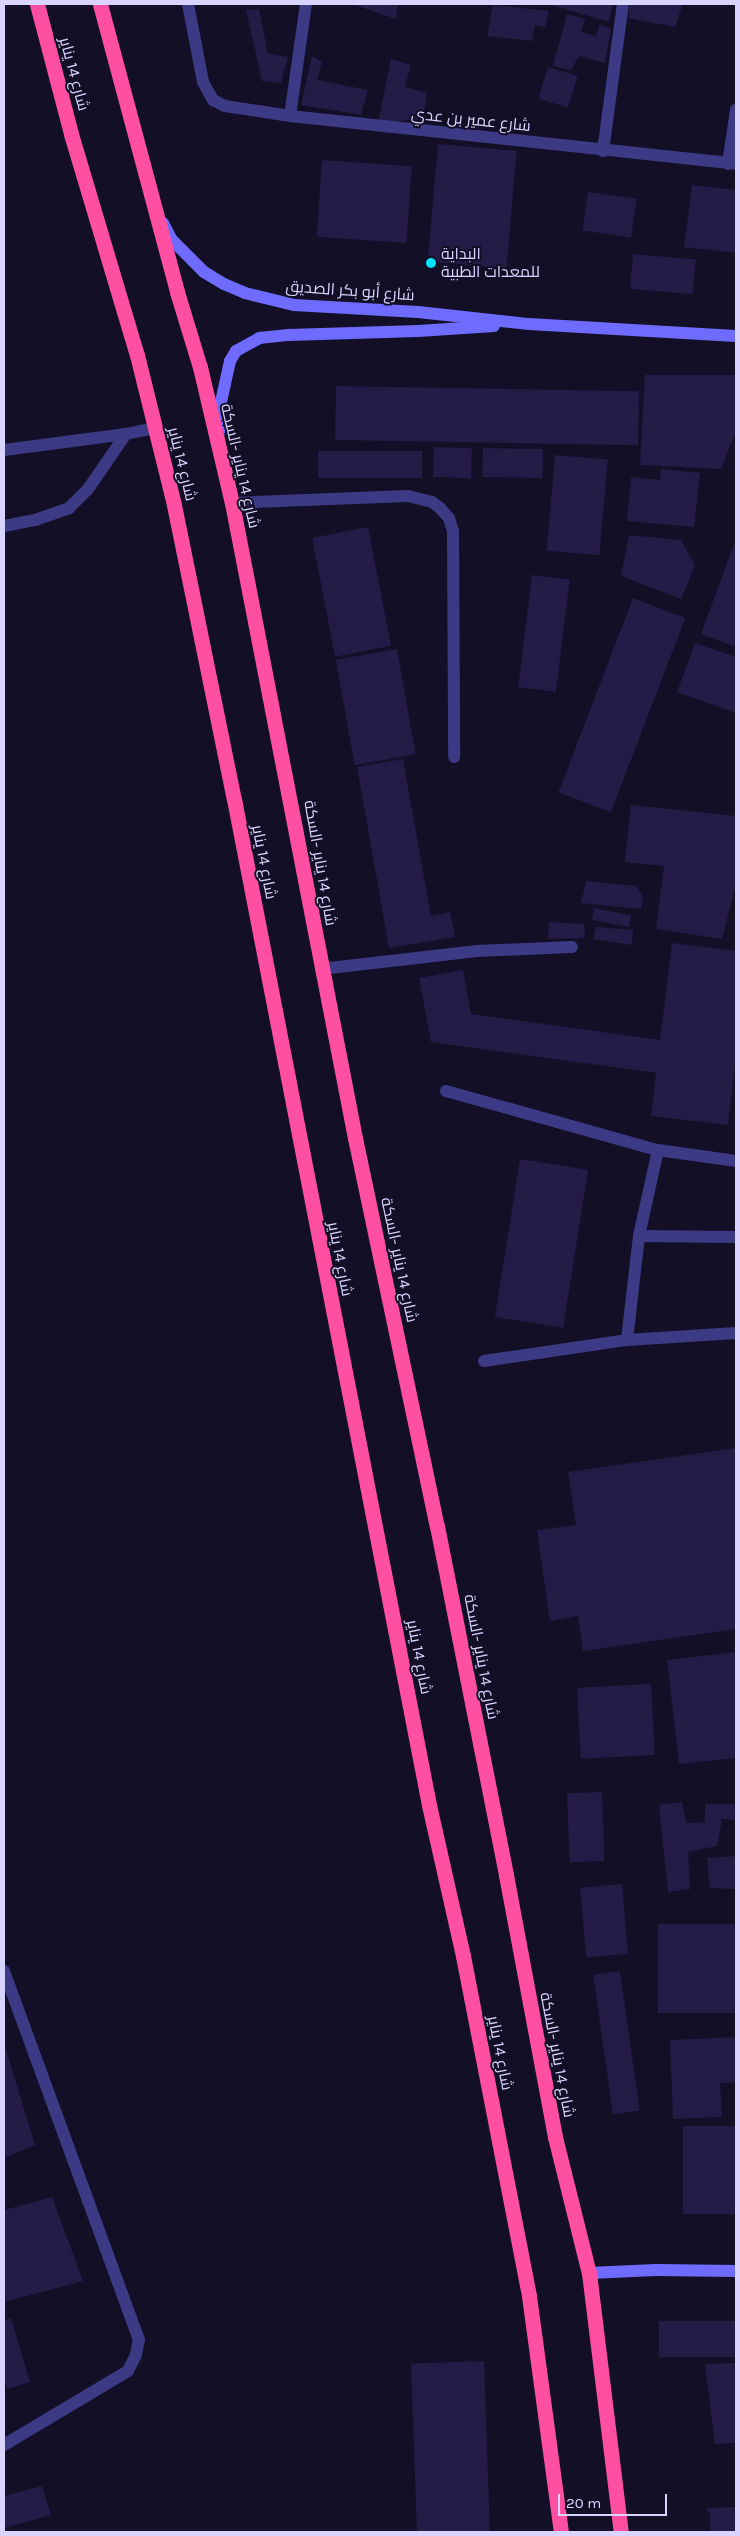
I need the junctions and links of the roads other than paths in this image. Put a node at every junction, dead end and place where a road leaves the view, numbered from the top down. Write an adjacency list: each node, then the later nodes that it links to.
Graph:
1 (37, 4): 13 (highway, شارع 14 يناير)
2 (100, 4): 10 (highway, شارع 14 يناير -السكة)
3 (188, 4): 7 (street, شارع عمير بن عدي)
4 (306, 4): 7 (street)
5 (623, 4): 8 (street)
6 (736, 110): 9 (street)
7 (290, 116): 8 (street, شارع عمير بن عدي)
8 (603, 151): 9 (street, شارع عمير بن عدي)
9 (732, 164)
10 (153, 200): 11 (street, شارع أبو بكر الصديق); 15 (highway, شارع 14 يناير -السكة)
11 (529, 324): 12 (street, شارع أبو بكر الصديق); 15 (street, شارع أبو بكر الصديق)
12 (736, 336)
13 (155, 428): 14 (street); 34 (highway, شارع 14 يناير)
14 (126, 434): 16 (street); 18 (street)
15 (218, 444): 17 (highway, شارع 14 يناير -السكة)
16 (4, 450)
17 (232, 504): 19 (street); 21 (highway, شارع 14 يناير -السكة)
18 (4, 526)
19 (454, 757)
20 (572, 948): 21 (street)
21 (321, 969): 32 (highway, شارع 14 يناير -السكة)
22 (446, 1091): 23 (street)
23 (658, 1150): 24 (street); 25 (street)
24 (736, 1161)
25 (639, 1236): 26 (street); 28 (street)
26 (736, 1237)
27 (736, 1333): 28 (street)
28 (628, 1340): 29 (street)
29 (484, 1361)
30 (4, 1971): 33 (street)
31 (736, 2271): 32 (street)
32 (589, 2273): 35 (highway, شارع 14 يناير -السكة)
33 (4, 2445)
34 (561, 2532)
35 (621, 2532)

